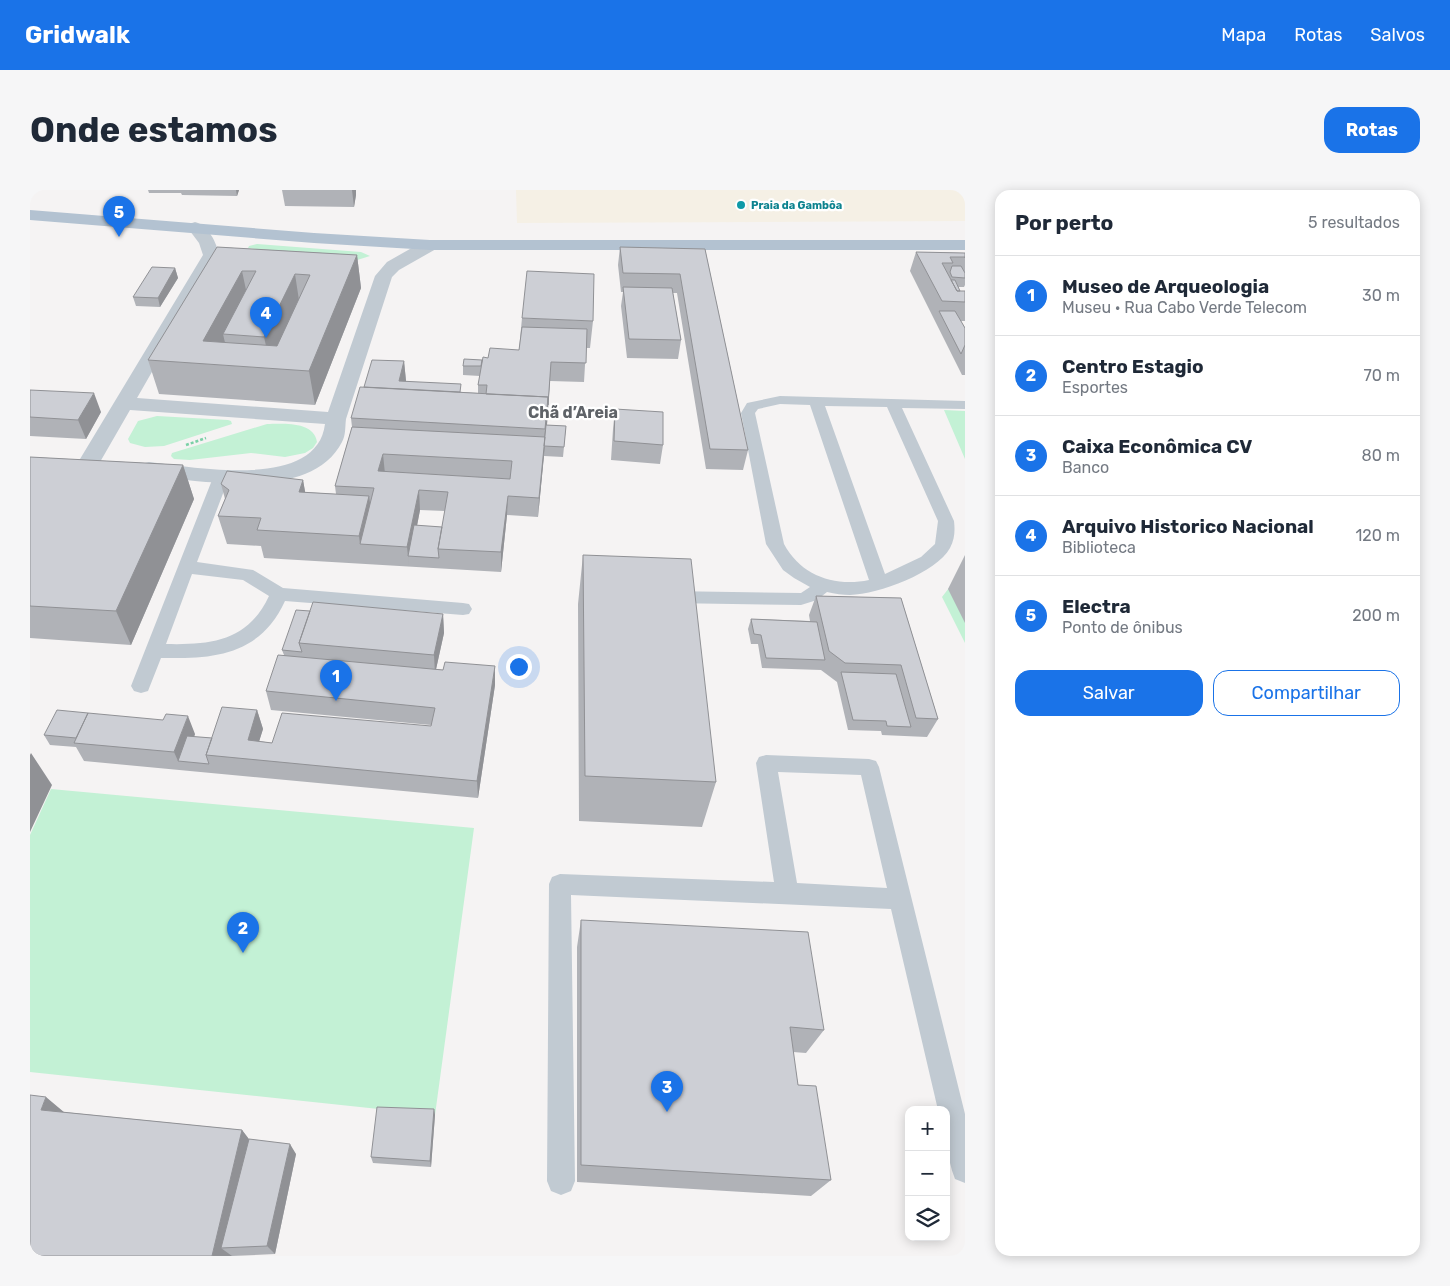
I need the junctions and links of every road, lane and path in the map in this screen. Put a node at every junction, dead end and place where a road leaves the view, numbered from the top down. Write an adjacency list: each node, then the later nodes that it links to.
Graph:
1 (30, 204): 4 (main road)
2 (30, 215): 3 (main road)
3 (195, 227): 5 (main road); 8 (street)
4 (965, 231)
5 (430, 245): 6 (main road); 11 (street)
6 (965, 245)
7 (816, 402): 9 (lane); 16 (lane); 17 (lane)
8 (124, 403): 11 (street); 14 (street)
9 (893, 404): 10 (lane); 16 (lane)
10 (965, 405)
11 (336, 419): 14 (street)
12 (214, 436): 13 (path)
13 (186, 445)
14 (222, 475): 15 (lane)
15 (186, 567): 18 (lane); 21 (lane)
16 (879, 582): 17 (lane)
17 (824, 585): 19 (lane)
18 (279, 594): 20 (lane); 21 (lane)
19 (659, 596)
20 (463, 609)
21 (154, 651): 22 (lane)
22 (141, 686)
23 (788, 893): 24 (lane); 24 (lane); 26 (lane)
24 (899, 899): 25 (lane)
25 (965, 1169)
26 (561, 1181)

